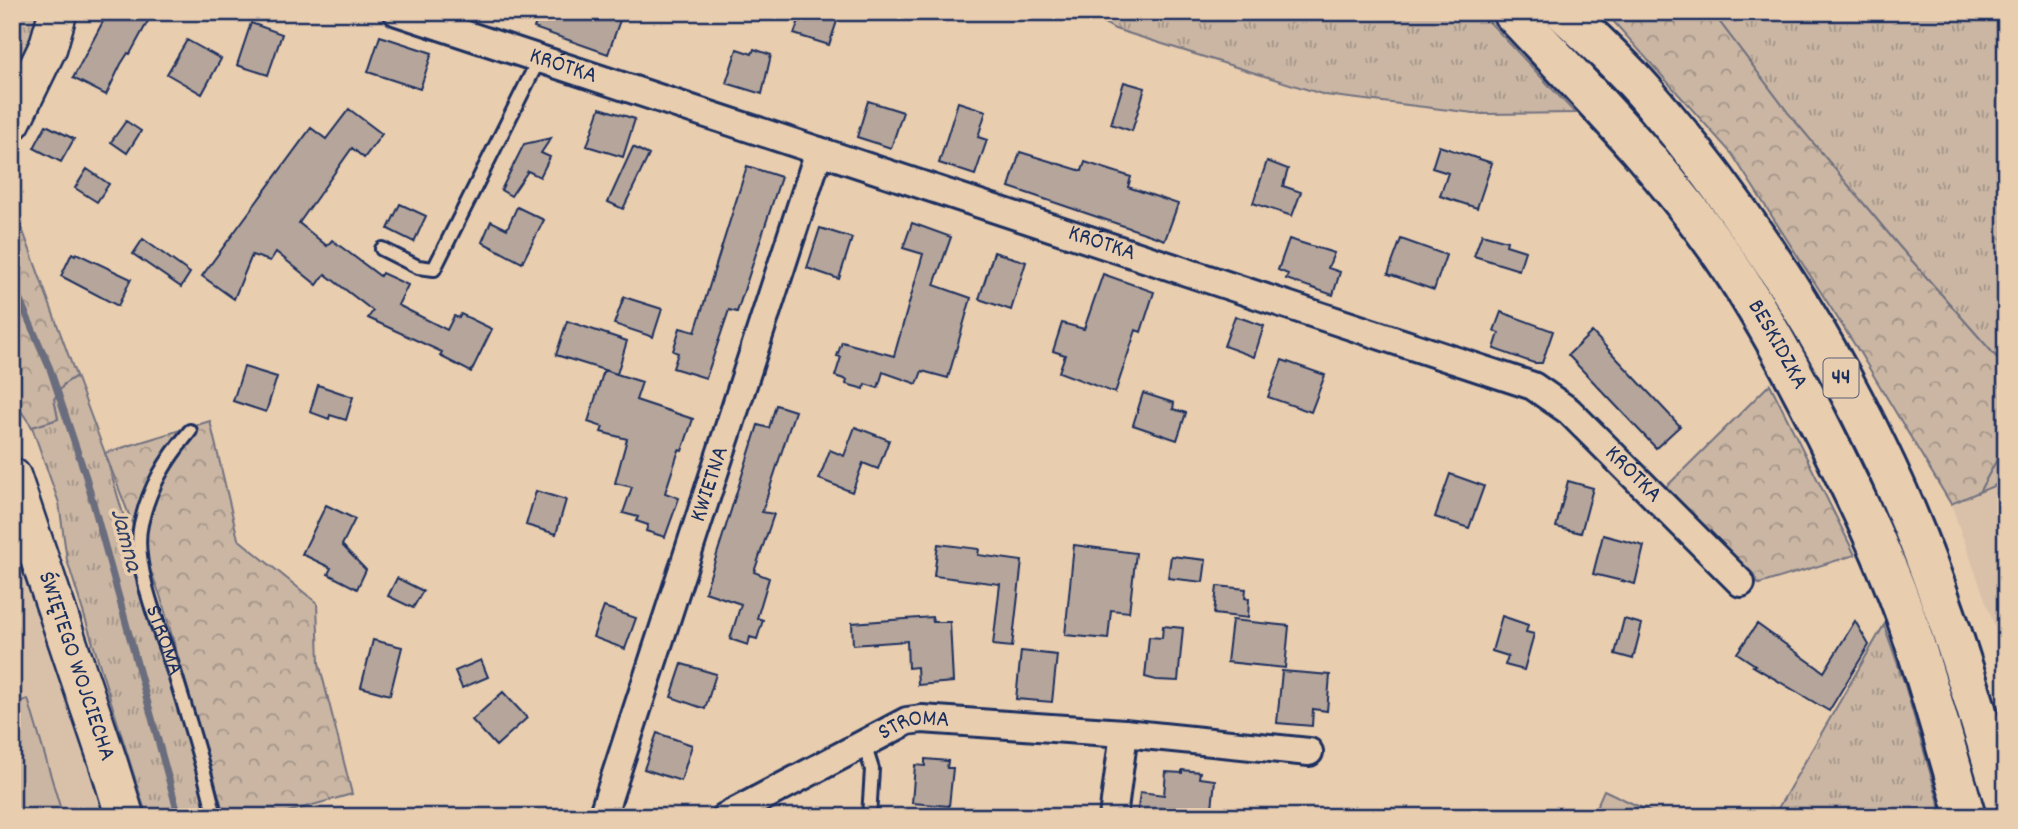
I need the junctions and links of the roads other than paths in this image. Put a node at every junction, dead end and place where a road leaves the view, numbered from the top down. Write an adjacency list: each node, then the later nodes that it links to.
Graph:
1 (58, 12): 6 (street)
2 (397, 12): 5 (street, KRÓTKA)
3 (1511, 12): 22 (main road, BESKIDZKA / 44)
4 (1564, 12): 15 (main road, BESKIDZKA / 44)
5 (539, 59): 7 (street, KRÓTKA); 8 (lane)
6 (12, 121)
7 (819, 151): 11 (street, KRÓTKA); 18 (street, KWIETNA)
8 (382, 249)
9 (190, 431): 17 (lane, STROMA)
10 (12, 477): 16 (street, ŚWIĘTEGO WOJCIECHA)
11 (1741, 583)
12 (1124, 733): 13 (street, STROMA); 14 (street, STROMA); 21 (street)
13 (864, 744): 19 (street, STROMA); 20 (lane)
14 (1309, 752)
15 (2006, 808)
16 (125, 817)
17 (215, 817)
18 (602, 817)
19 (725, 817)
20 (869, 817)
21 (1112, 817)
22 (1966, 817)

